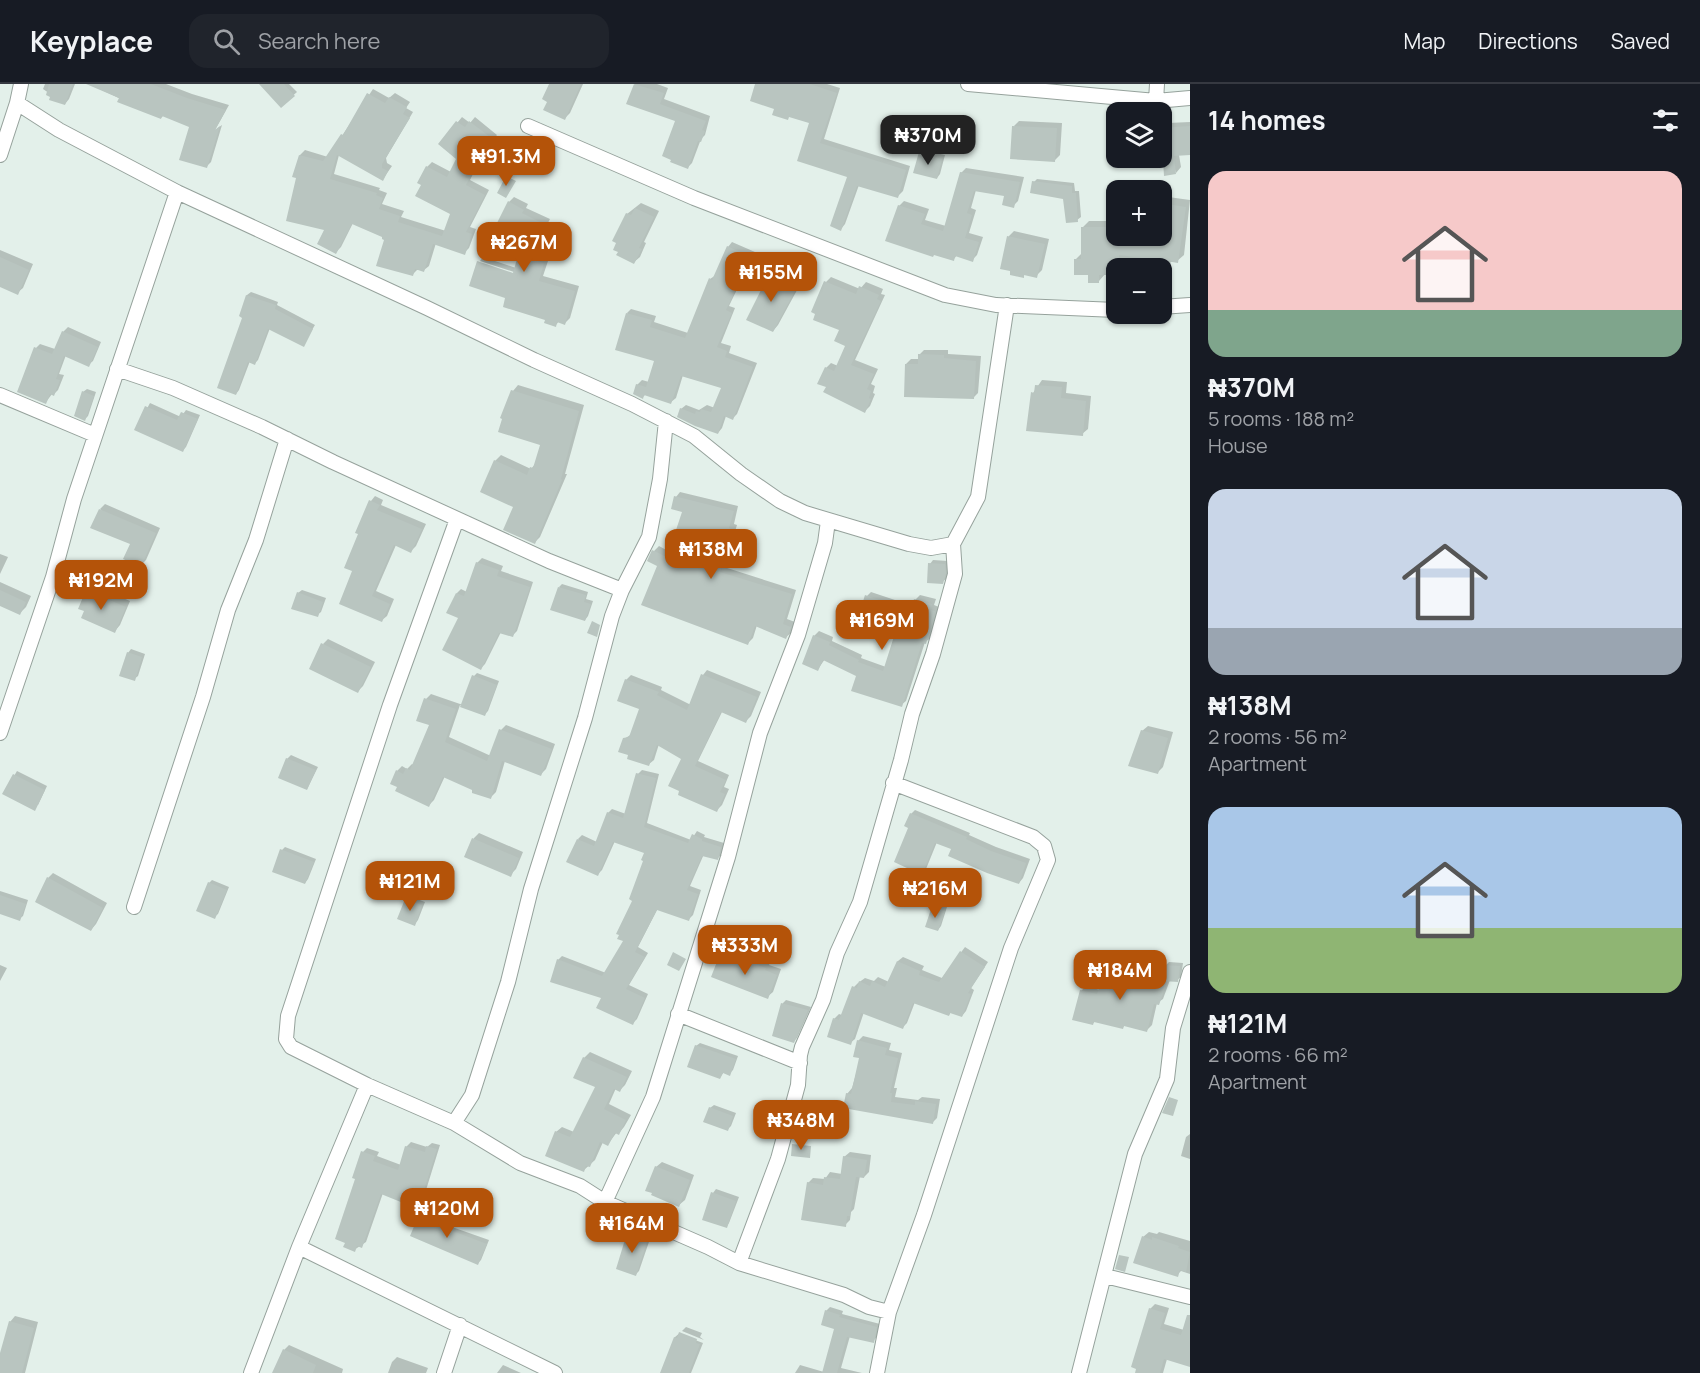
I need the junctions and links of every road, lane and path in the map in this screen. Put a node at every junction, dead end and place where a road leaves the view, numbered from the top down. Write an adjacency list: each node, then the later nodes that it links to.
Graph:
1 (21, 84): 7 (street)
2 (968, 84): 4 (street)
3 (1157, 84): 6 (street)
4 (984, 85): 6 (street)
5 (1190, 98): 6 (street)
6 (1156, 101)
7 (17, 103): 9 (street); 10 (street)
8 (528, 126): 11 (street)
9 (0, 155)
10 (177, 192): 15 (street); 17 (street)
11 (1007, 305): 14 (street); 22 (street)
12 (1190, 305): 13 (street)
13 (1172, 306)
14 (1106, 310)
15 (117, 369): 18 (street); 19 (street)
16 (0, 394): 18 (street)
17 (666, 421): 21 (street); 23 (street)
18 (95, 435): 24 (street)
19 (287, 439): 20 (street); 26 (street)
20 (457, 519): 23 (street); 30 (street)
21 (828, 521): 22 (street); 28 (street)
22 (953, 544): 25 (street)
23 (622, 590): 31 (street)
24 (0, 733)
25 (893, 783): 29 (street); 37 (street)
26 (134, 908)
27 (1190, 972): 35 (street)
28 (678, 1014): 29 (street); 32 (street)
29 (800, 1063): 34 (street)
30 (367, 1085): 31 (street); 33 (street)
31 (454, 1123): 32 (street)
32 (605, 1202): 34 (street)
33 (299, 1247): 38 (street); 39 (street)
34 (739, 1263): 37 (street)
35 (1105, 1276): 36 (street); 43 (street)
36 (1190, 1297)
37 (889, 1312): 42 (street)
38 (460, 1325): 40 (street); 41 (street)
39 (251, 1373)
40 (444, 1373)
41 (555, 1373)
42 (877, 1373)
43 (1079, 1373)

